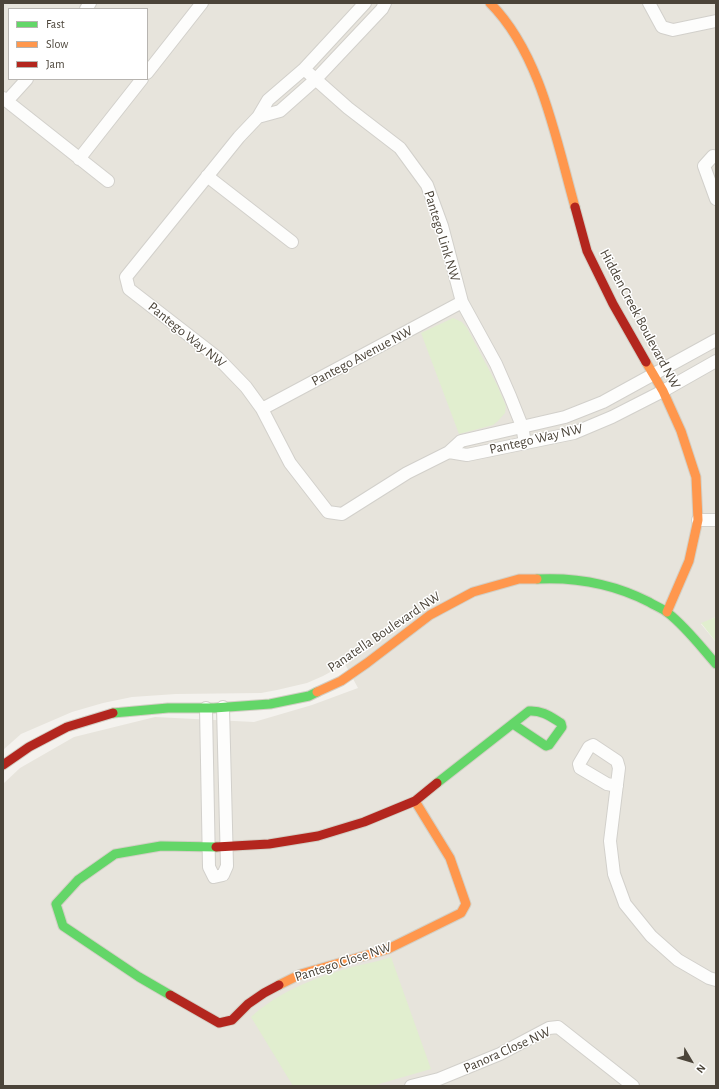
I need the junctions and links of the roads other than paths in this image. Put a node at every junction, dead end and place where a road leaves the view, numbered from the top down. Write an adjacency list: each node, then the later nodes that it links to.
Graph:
1 (202, 3): 8 (street)
2 (365, 3): 7 (street, Pantego Way NW)
3 (385, 3): 11 (street, Pantego Way NW)
4 (490, 3): 23 (street, Hidden Creek Boulevard NW)
5 (649, 3): 6 (street)
6 (716, 21)
7 (304, 69): 11 (street, Pantego Link NW); 13 (street, Pantego Way NW)
8 (148, 72)
9 (26, 80): 12 (street)
10 (141, 80): 15 (street)
11 (315, 80): 13 (street, Pantego Way NW); 20 (street, Pantego Link NW)
12 (5, 100): 15 (street)
13 (258, 117): 16 (street, Pantego Way NW)
14 (716, 157): 18 (street)
15 (79, 159): 17 (street)
16 (207, 176): 19 (street); 25 (street, Pantego Way NW)
17 (108, 181)
18 (716, 199)
19 (292, 242)
20 (462, 302): 25 (street, Pantego Avenue NW); 26 (street, Pantego Link NW)
21 (716, 340): 23 (street, Pantego Way NW)
22 (716, 361): 24 (street, Pantego Way NW)
23 (654, 374): 24 (street, Hidden Creek Boulevard NW); 26 (street, Pantego Way NW)
24 (663, 391): 27 (street, Pantego Way NW); 29 (street, Hidden Creek Boulevard NW)
25 (262, 409): 28 (street, Pantego Way NW)
26 (522, 426): 27 (street, Pantego Link NW); 28 (street, Pantego Way NW)
27 (525, 443): 28 (street, Pantego Way NW)
28 (450, 452)
29 (698, 520): 30 (street); 31 (street, Hidden Creek Boulevard NW)
30 (716, 520)
31 (667, 612): 32 (street, Panatella Boulevard NW); 33 (street, Panatella Boulevard NW)
32 (716, 664)
33 (223, 707): 34 (street, Panatella Boulevard NW); 40 (street)
34 (206, 708): 36 (street, Panatella Boulevard NW); 39 (street)
35 (513, 724): 35 (street); 38 (street)
36 (3, 765)
37 (617, 786): 41 (street)
38 (415, 801): 39 (street, Pantego Close NW); 40 (street, Pantego Close NW)
39 (210, 847): 40 (street, Pantego Close NW); 40 (street)
40 (226, 847)
41 (716, 980)
42 (440, 1083): 43 (street, Panora Close NW); 44 (street, Panora Close NW)
43 (411, 1086)
44 (633, 1086)

